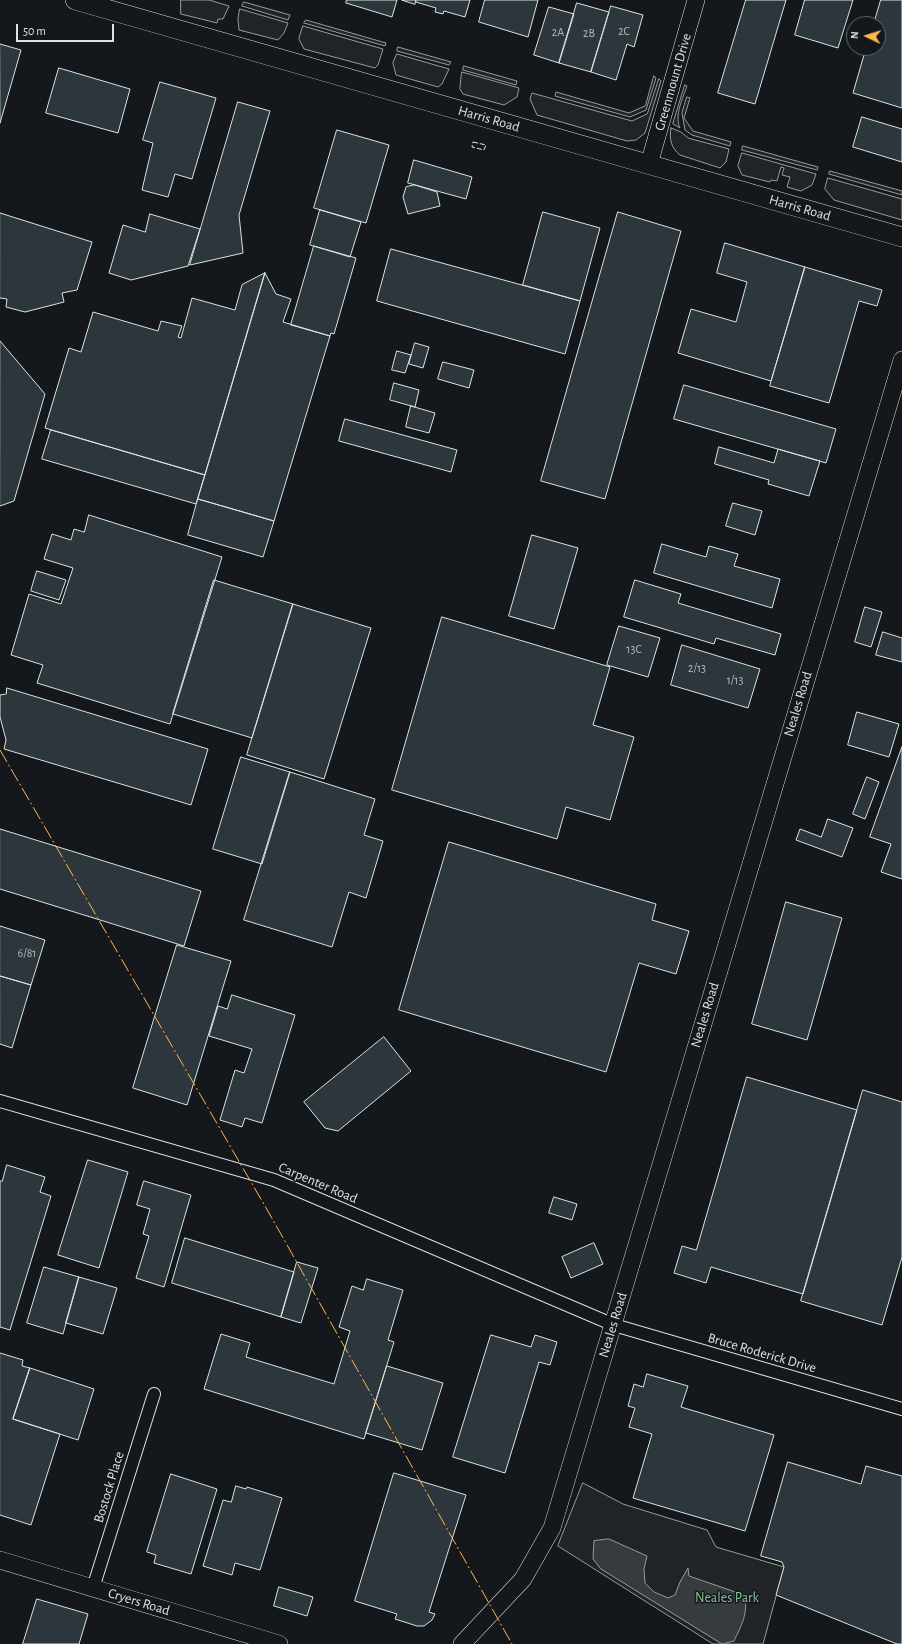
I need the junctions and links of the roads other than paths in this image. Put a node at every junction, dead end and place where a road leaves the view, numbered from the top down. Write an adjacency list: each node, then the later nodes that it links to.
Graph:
1 (75, 0): 3 (main road, Harris Road)
2 (696, 0): 3 (street, Greenmount Drive)
3 (649, 164): 4 (main road, Harris Road)
4 (902, 237)
5 (902, 360): 7 (street, Neales Road)
6 (0, 1100): 7 (street, Carpenter Road)
7 (614, 1325): 9 (street, Bruce Roderick Drive); 13 (street, Neales Road)
8 (154, 1394): 11 (street, Bostock Place)
9 (902, 1409)
10 (0, 1560): 11 (street, Cryers Road)
11 (93, 1588): 12 (street, Cryers Road)
12 (279, 1644)
13 (462, 1644)

